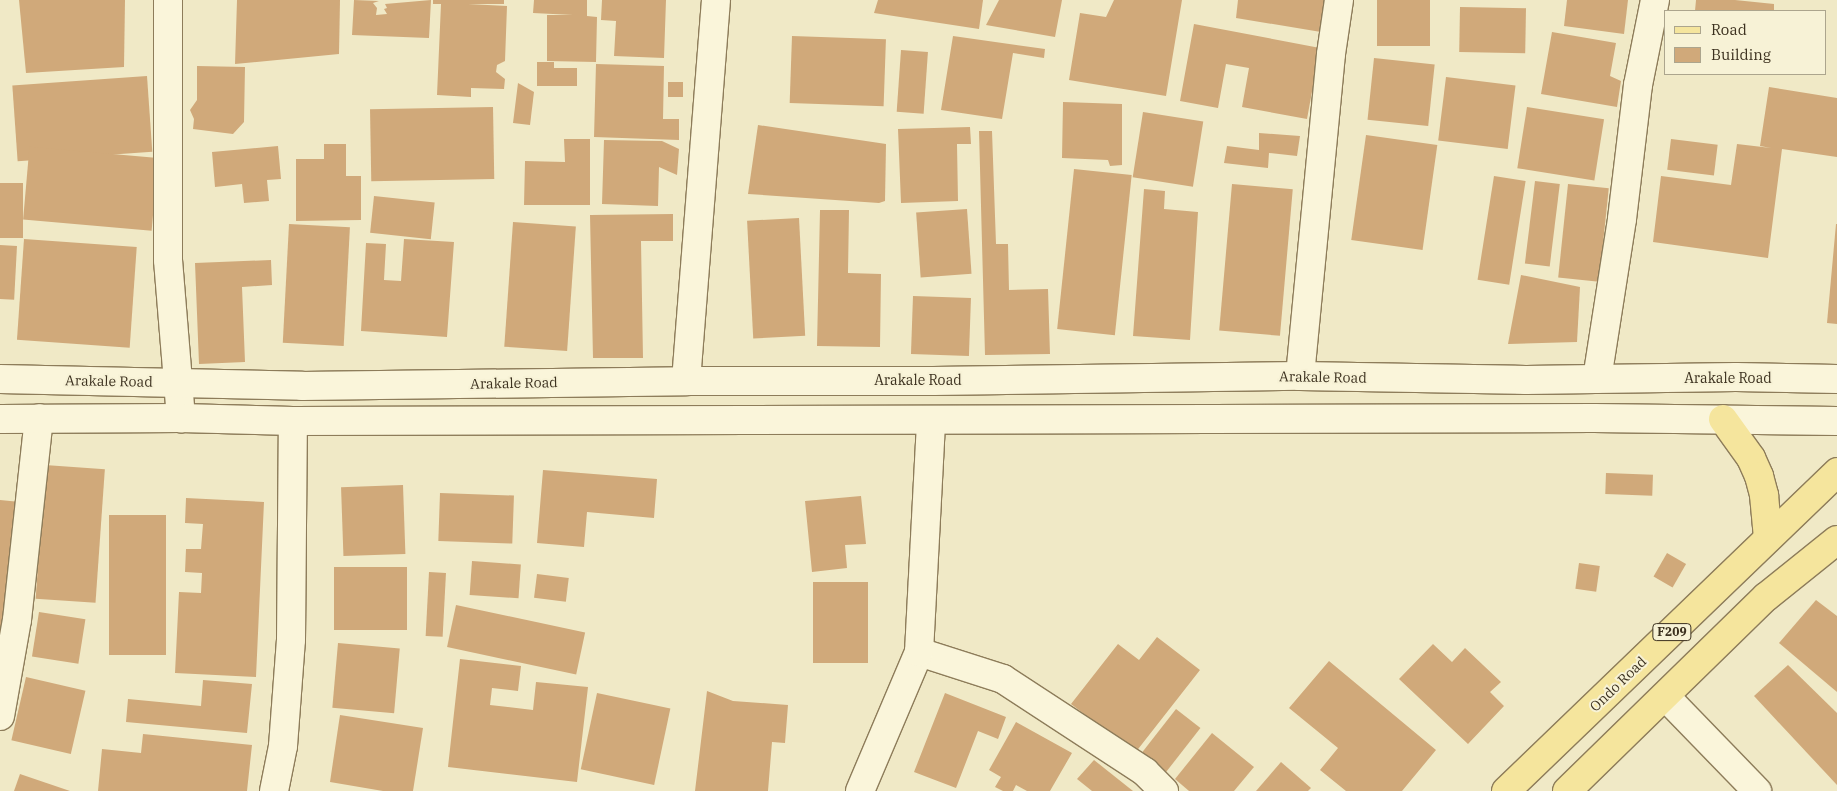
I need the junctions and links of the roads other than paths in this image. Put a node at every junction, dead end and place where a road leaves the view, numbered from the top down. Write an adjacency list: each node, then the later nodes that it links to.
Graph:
1 (168, 0): 10 (main road)
2 (716, 0): 9 (main road)
3 (1339, 0): 5 (main road)
4 (1655, 0): 6 (main road)
5 (1300, 376): 6 (main road, Arakale Road); 9 (main road, Arakale Road)
6 (1598, 378): 8 (main road, Arakale Road)
7 (0, 379): 10 (main road, Arakale Road)
8 (1837, 379)
9 (686, 381): 10 (main road, Arakale Road)
10 (180, 383): 12 (main road)
11 (39, 418): 12 (main road); 13 (main road); 23 (main road)
12 (181, 418): 16 (main road)
13 (0, 419)
14 (1723, 419): 15 (main road); 17 (main road); 19 (main road)
15 (931, 420): 16 (main road); 21 (main road)
16 (293, 421): 24 (main road)
17 (1837, 421)
18 (1837, 472): 19 (main road, Ondo Road / F209)
19 (1768, 538): 27 (main road, Ondo Road / F209)
20 (1837, 540): 22 (main road, F209)
21 (918, 652): 25 (main road); 26 (main road)
22 (1666, 697): 28 (main road, F209); 29 (main road)
23 (0, 716)
24 (274, 791)
25 (860, 791)
26 (1164, 791)
27 (1506, 791)
28 (1567, 791)
29 (1757, 791)

